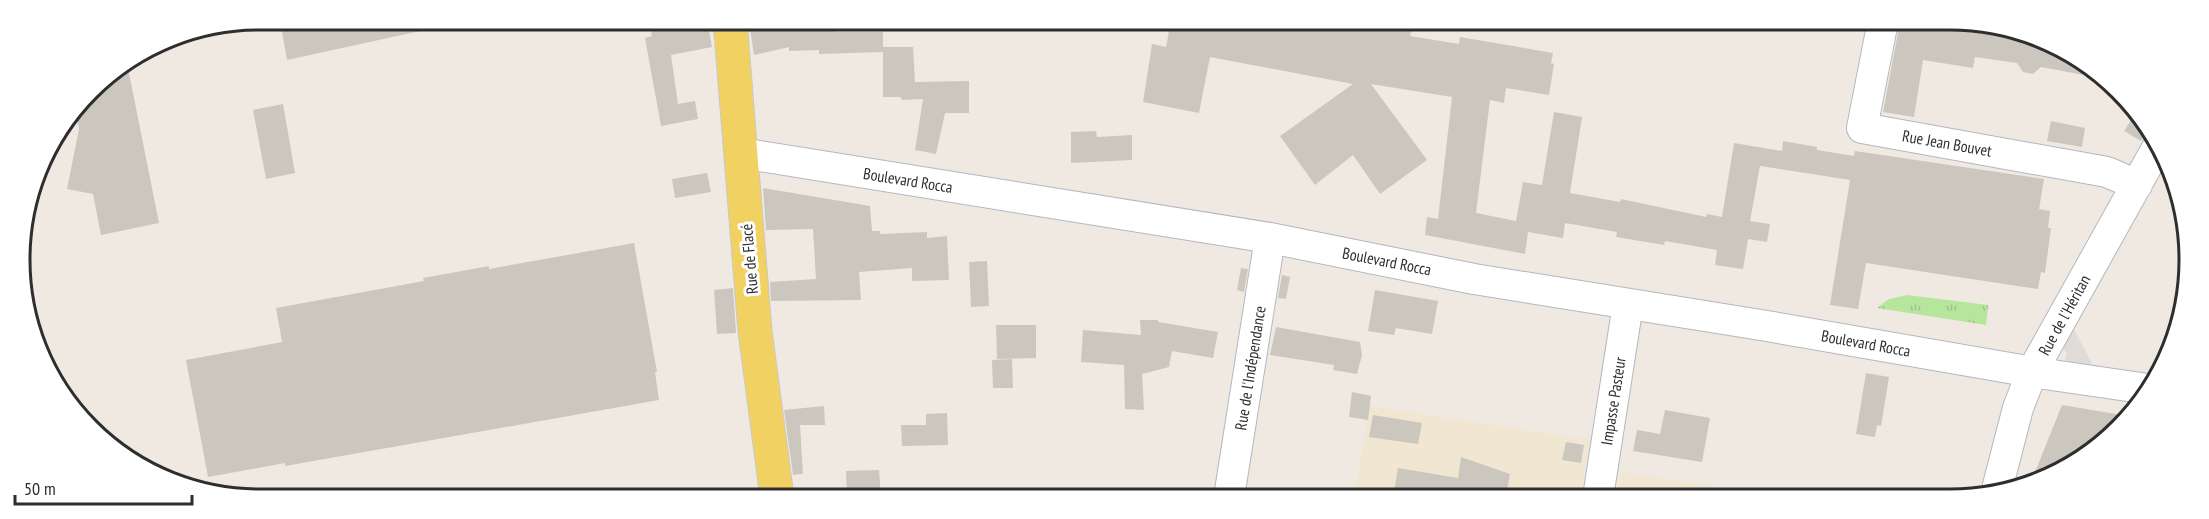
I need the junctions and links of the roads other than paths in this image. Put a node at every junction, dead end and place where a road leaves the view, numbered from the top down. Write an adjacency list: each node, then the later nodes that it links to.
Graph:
1 (731, 30): 3 (main road, Rue de Flacé)
2 (1881, 30): 5 (street, Rue Jean Bouvet)
3 (741, 153): 6 (street, Boulevard Rocca); 11 (main road, Rue de Flacé)
4 (2153, 155): 5 (street, Rue de l'Héritan)
5 (2137, 185): 8 (street, Rue de l'Héritan)
6 (1270, 238): 7 (street, Boulevard Rocca); 12 (street, Rue de l'Indépendance)
7 (1628, 304): 8 (street, Boulevard Rocca); 13 (street, Impasse Pasteur)
8 (2032, 372): 9 (street, Boulevard Rocca); 10 (street, Rue de l'Héritan)
9 (2139, 388)
10 (1998, 484)
11 (776, 489)
12 (1230, 489)
13 (1599, 489)

